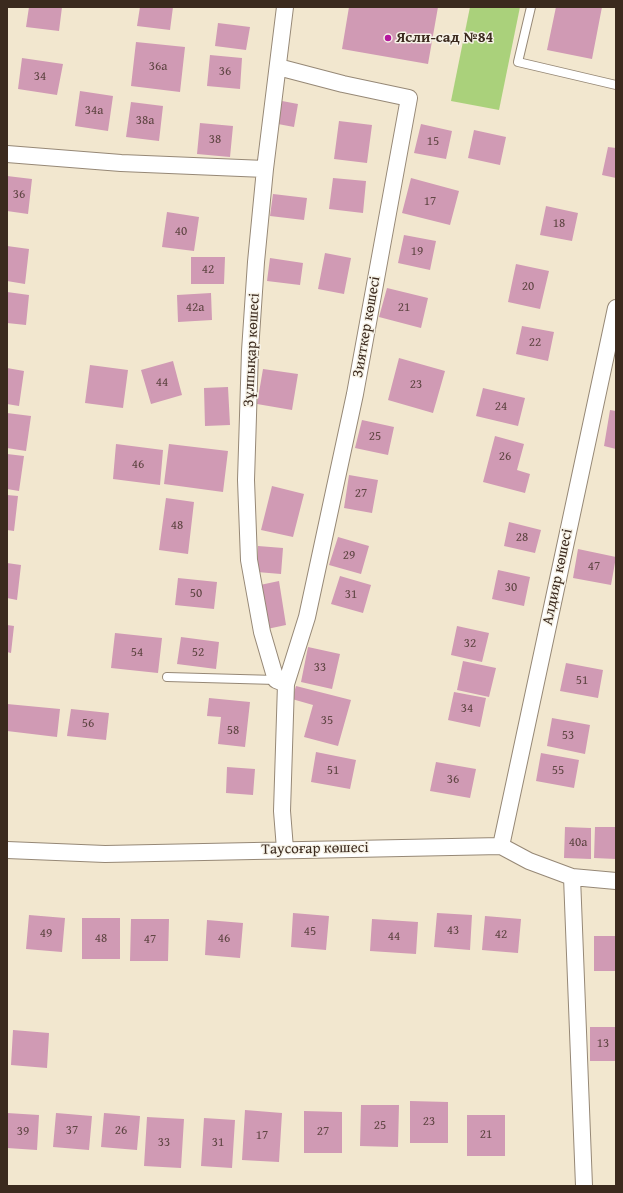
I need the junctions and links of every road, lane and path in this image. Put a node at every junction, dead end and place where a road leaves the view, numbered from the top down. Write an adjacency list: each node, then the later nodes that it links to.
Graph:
1 (285, 7): 3 (street, Зұлпықар көшесі)
2 (531, 7): 4 (lane)
3 (278, 67): 6 (street, Зұлпықар көшесі); 9 (street, Зияткер көшесі)
4 (616, 85)
5 (7, 154): 6 (street)
6 (265, 170): 9 (street, Зұлпықар көшесі)
7 (616, 308): 10 (street, Алдияр көшесі)
8 (167, 677): 9 (lane)
9 (281, 682): 11 (street)
10 (501, 846): 11 (street, Тауcоғар көшесі); 13 (street, Тауcоғар көшесі)
11 (285, 849): 12 (street, Тауcоғар көшесі)
12 (7, 850)
13 (572, 877): 14 (street, Тауcоғар көшесі); 15 (street)
14 (616, 880)
15 (584, 1186)

